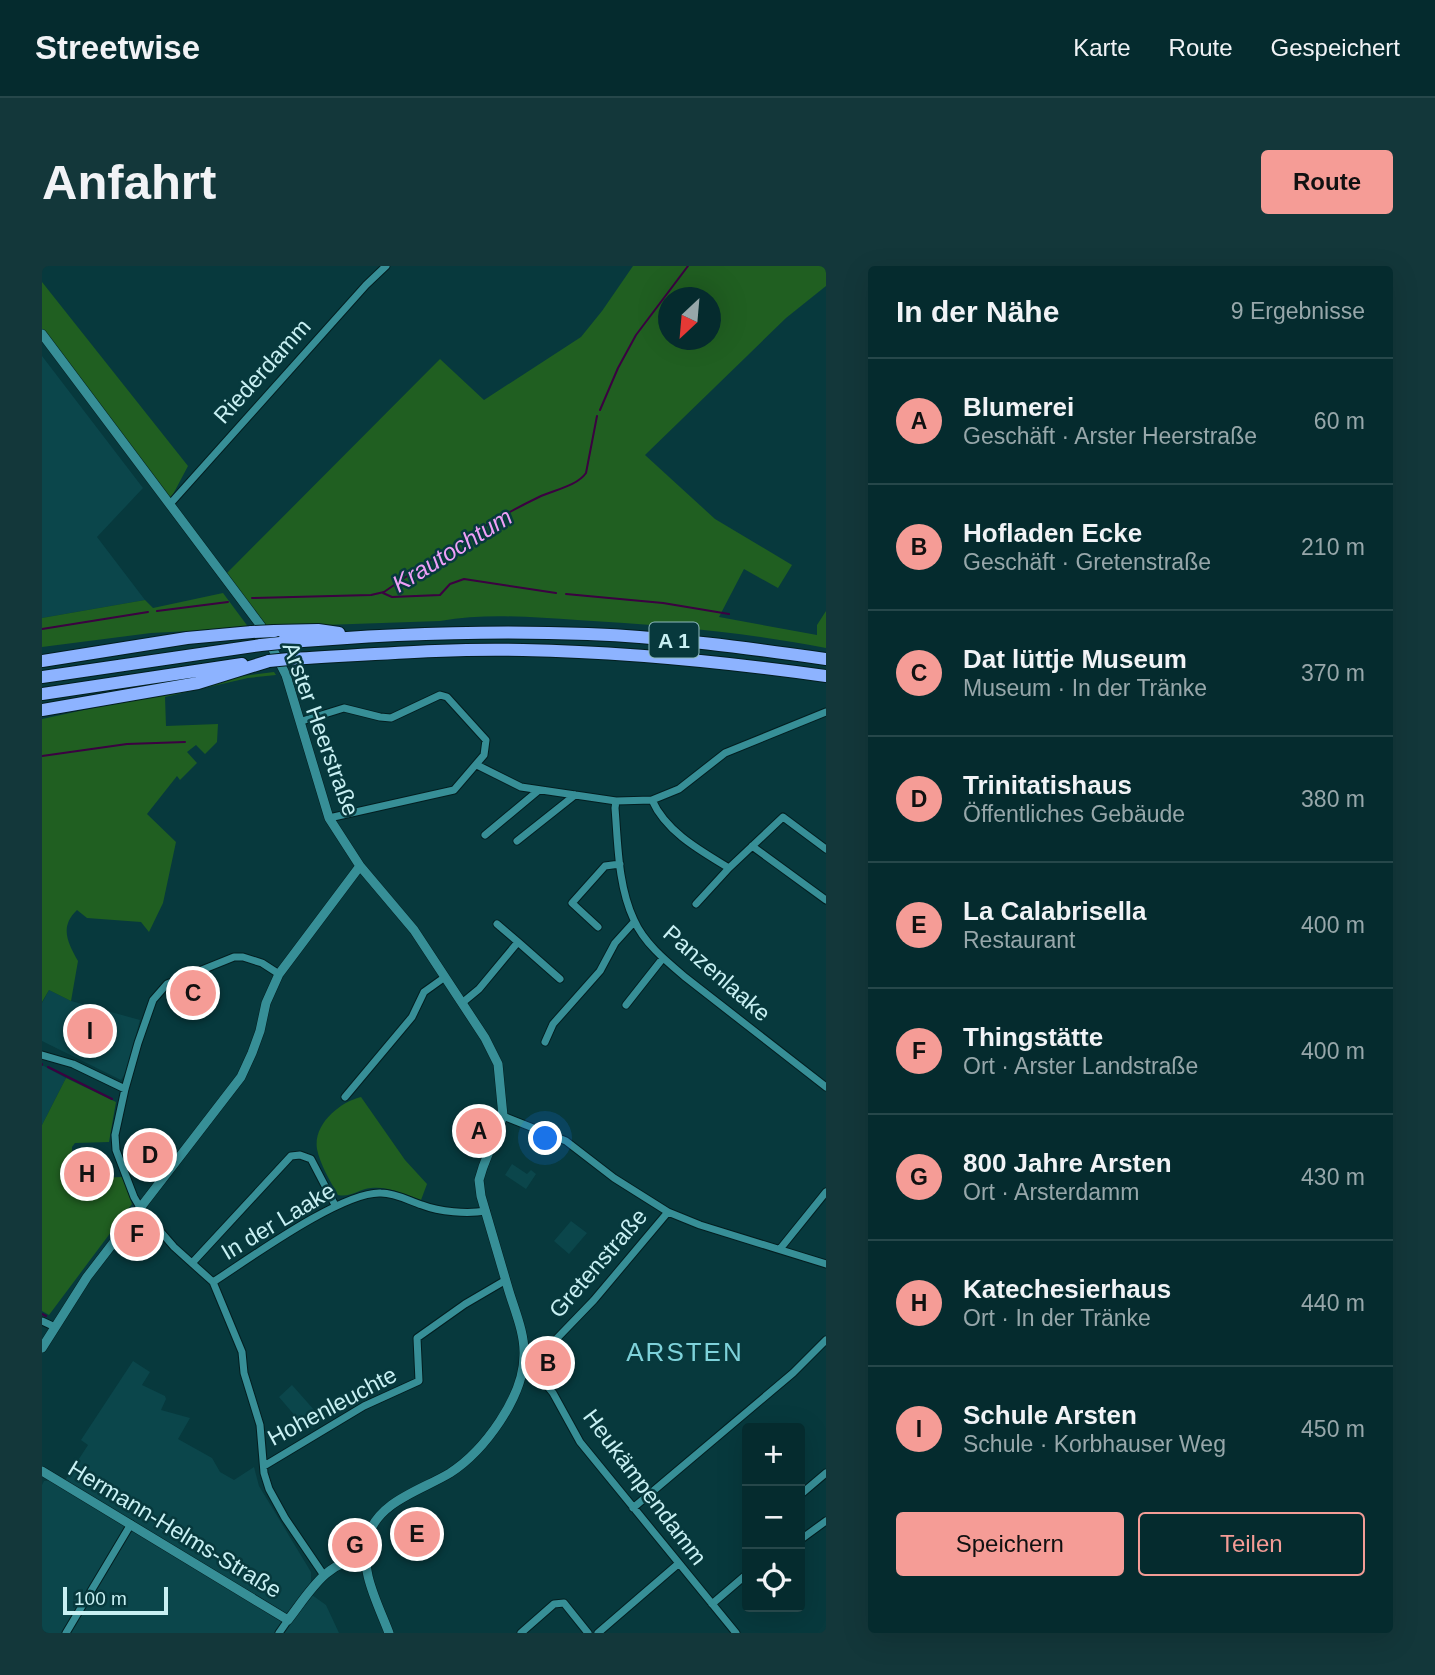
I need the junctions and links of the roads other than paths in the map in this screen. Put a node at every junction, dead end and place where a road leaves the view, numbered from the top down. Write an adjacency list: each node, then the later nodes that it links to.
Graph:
1 (386, 266): 3 (street, Riederdamm)
2 (42, 334): 3 (street, Arster Heerstraße)
3 (170, 504): 15 (street, Arster Heerstraße)
4 (277, 637): 6 (highway, bridge); 7 (highway, A 1); 11 (highway, A 1, bridge)
5 (42, 654): 6 (highway)
6 (71, 656): 8 (highway)
7 (826, 659)
8 (42, 661)
9 (269, 662): 10 (highway, A 1, bridge); 12 (highway, A 1); 13 (highway)
10 (826, 676)
11 (42, 677)
12 (42, 694)
13 (42, 710)
14 (826, 712): 19 (street)
15 (302, 721): 16 (street); 21 (street, Arster Heerstraße)
16 (477, 765): 17 (street); 21 (street)
17 (539, 790): 18 (street); 22 (street)
18 (575, 795): 20 (street); 23 (street)
19 (652, 800): 20 (street); 28 (street)
20 (616, 802): 26 (street, Panzenlaake)
21 (329, 818): 27 (street, Arster Heerstraße)
22 (485, 835)
23 (516, 841)
24 (752, 846): 25 (street); 28 (street); 29 (street)
25 (826, 849)
26 (620, 864): 31 (street, Panzenlaake); 33 (street)
27 (360, 866): 36 (street); 37 (street, Arster Heerstraße)
28 (729, 868): 30 (street)
29 (826, 900)
30 (696, 904)
31 (634, 922): 35 (street, Panzenlaake); 41 (street)
32 (496, 923): 34 (street)
33 (598, 928)
34 (518, 942): 38 (street); 39 (street)
35 (663, 958): 40 (street); 43 (street, Panzenlaake)
36 (279, 974): 44 (street); 49 (street)
37 (445, 977): 39 (street, Arster Heerstraße); 45 (street)
38 (560, 979)
39 (462, 1003): 46 (street, Arster Heerstraße)
40 (626, 1005)
41 (545, 1042)
42 (42, 1055): 44 (street)
43 (826, 1087)
44 (125, 1089): 49 (street)
45 (345, 1097)
46 (503, 1116): 50 (street, Arster Heerstraße); 51 (street)
47 (826, 1192): 52 (street)
48 (335, 1205): 50 (street, In der Laake); 53 (street); 56 (street, In der Laake)
49 (141, 1209): 53 (street); 58 (street)
50 (486, 1211): 55 (street, Arster Heerstraße)
51 (668, 1212): 52 (street); 61 (street, Gretenstraße)
52 (780, 1249): 54 (street)
53 (193, 1262): 56 (street)
54 (826, 1265)
55 (506, 1280): 61 (street, Arster Heerstraße); 62 (street, Hohenleuchte)
56 (213, 1282): 62 (street)
57 (42, 1321): 58 (street)
58 (55, 1327): 60 (street)
59 (826, 1340): 66 (street)
60 (42, 1348)
61 (526, 1370): 66 (street, Heukämpendamm); 70 (street, Arster Heerstraße)
62 (264, 1465): 72 (street)
63 (42, 1471): 68 (street, Hermann-Helms-Straße)
64 (826, 1473): 65 (street)
65 (805, 1491)
66 (633, 1508): 71 (street, Heukämpendamm)
67 (826, 1521): 69 (street)
68 (131, 1524): 75 (street, Hermann-Helms-Straße); 76 (street)
69 (805, 1536)
70 (365, 1558): 72 (street); 78 (street)
71 (678, 1564): 74 (street, Heukämpendamm); 81 (street)
72 (323, 1574): 75 (street)
73 (742, 1578): 74 (street)
74 (712, 1604): 82 (street, Heukämpendamm)
75 (288, 1620): 77 (street)
76 (66, 1633)
77 (279, 1633)
78 (389, 1633)
79 (520, 1633): 80 (street)
80 (588, 1633)
81 (598, 1633)
82 (736, 1633)

